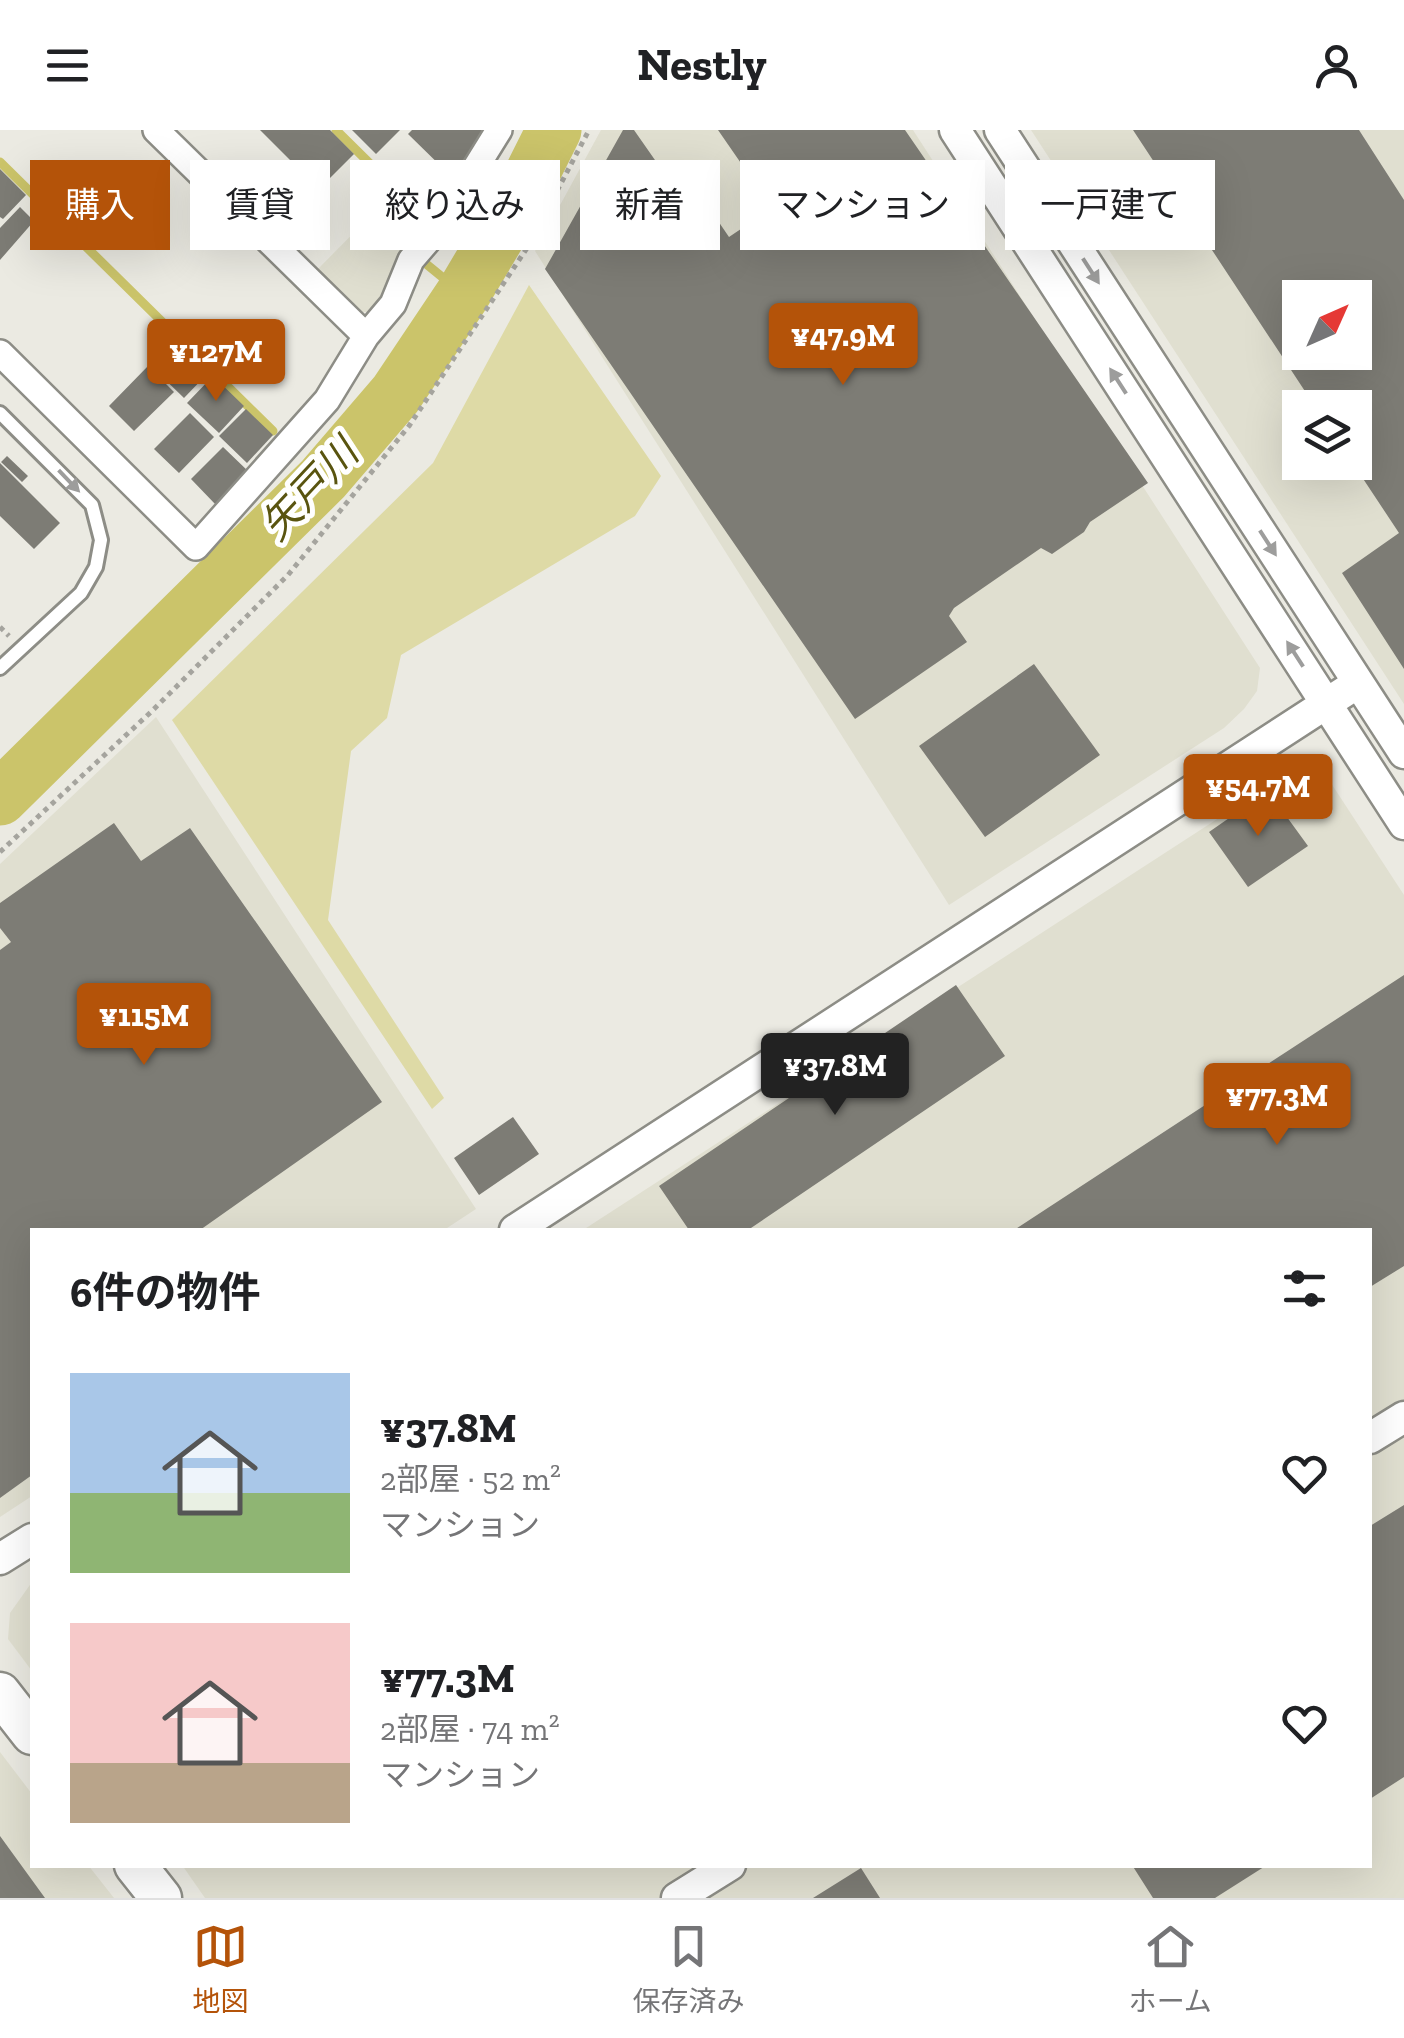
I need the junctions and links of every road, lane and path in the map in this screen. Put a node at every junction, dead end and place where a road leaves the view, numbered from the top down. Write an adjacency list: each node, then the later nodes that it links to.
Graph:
1 (156, 130): 6 (street)
2 (499, 130): 6 (street)
3 (588, 130): 14 (path)
4 (956, 130): 11 (street, one-way to 4)
5 (1000, 130): 10 (street, one-way to 10)
6 (366, 336): 7 (street)
7 (0, 354)
8 (0, 412): 9 (lane, one-way to 9)
9 (0, 668)
10 (1358, 682): 11 (street); 12 (street)
11 (1326, 702): 13 (street); 15 (street)
12 (1404, 753)
13 (1404, 824)
14 (0, 852)
15 (517, 1228)
16 (1404, 1416): 17 (street)
17 (1372, 1437)
18 (30, 1540): 19 (street)
19 (0, 1559)
20 (0, 1693): 21 (main road)
21 (30, 1731)
22 (138, 1868): 24 (main road)
23 (725, 1868): 25 (street)
24 (161, 1898)
25 (676, 1898)

